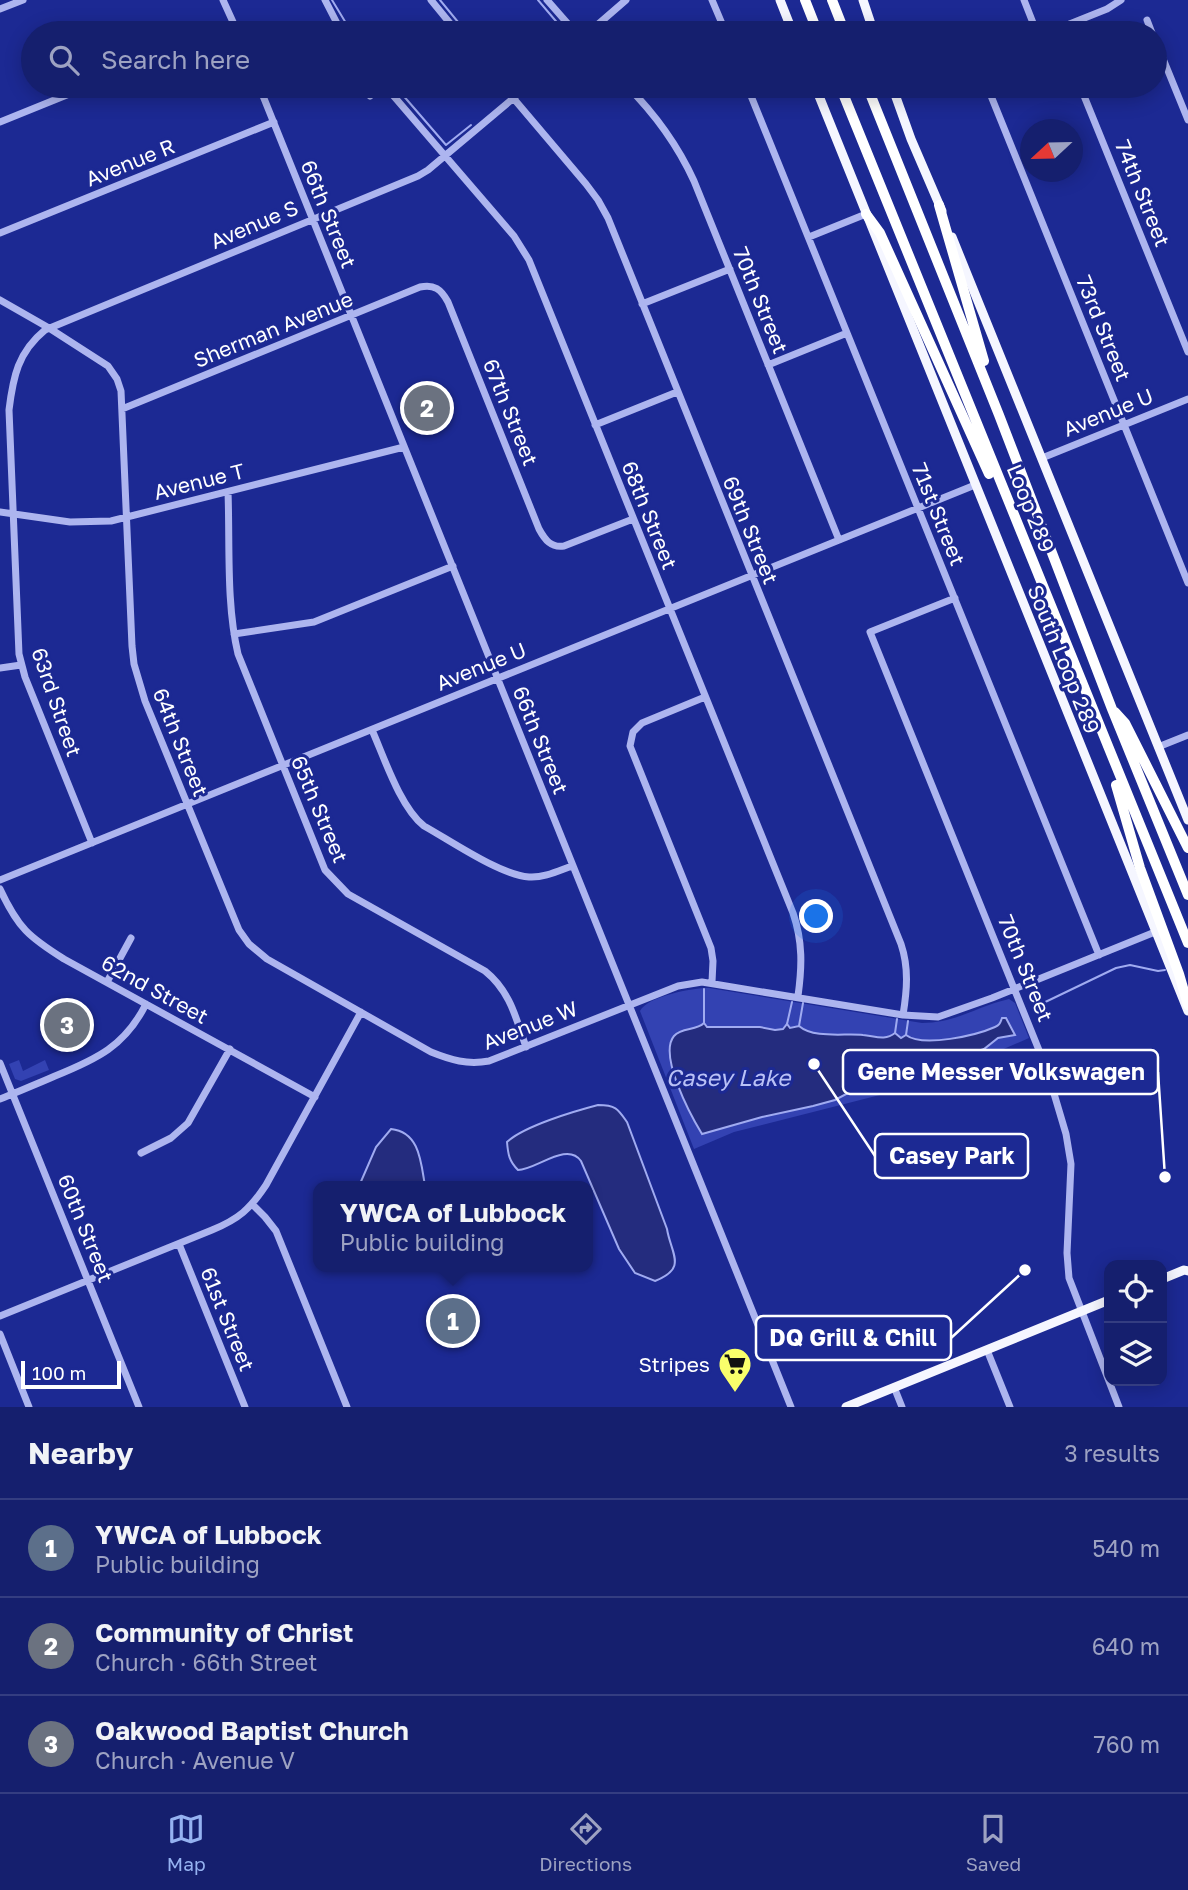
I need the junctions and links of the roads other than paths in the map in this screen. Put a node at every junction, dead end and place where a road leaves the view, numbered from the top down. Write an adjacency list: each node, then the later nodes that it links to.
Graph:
1 (23, 0): 14 (street)
2 (223, 0): 15 (street)
3 (325, 0): 16 (street)
4 (431, 0): 17 (street)
5 (547, 0): 18 (street)
6 (626, 0): 19 (street)
7 (712, 0): 20 (street)
8 (780, 0): 21 (main road)
9 (805, 0): 22 (highway)
10 (832, 0): 23 (highway)
11 (863, 0): 24 (main road)
12 (1024, 0): 25 (street)
13 (1121, 0): 26 (street)
14 (0, 9)
15 (232, 21)
16 (336, 21)
17 (448, 21)
18 (565, 21)
19 (602, 21)
20 (721, 21)
21 (788, 21)
22 (813, 21)
23 (840, 21)
24 (870, 21)
25 (1032, 21)
26 (1080, 21)
27 (1167, 68): 40 (street)
28 (59, 98): 41 (street)
29 (263, 98): 42 (street, 66th Street)
30 (395, 98): 43 (street, 68th Street)
31 (513, 98): 43 (street, Avenue S); 52 (street, 69th Street)
32 (638, 98): 49 (street, 70th Street)
33 (752, 98): 48 (street, 71st Street)
34 (820, 98): 45 (main road, South Loop 289)
35 (844, 98): 75 (highway, Loop 289)
36 (872, 98): 61 (highway, Loop 289)
37 (897, 98): 44 (main road)
38 (992, 98): 63 (street, 73rd Street)
39 (1085, 98): 56 (street, 74th Street)
40 (1188, 118)
41 (0, 122)
42 (274, 122): 46 (street, 66th Street); 47 (street, Avenue R)
43 (445, 155): 46 (street, Avenue S); 62 (street, 68th Street)
44 (939, 205): 61 (highway); 65 (main road)
45 (866, 214): 48 (street); 66 (main road, South Loop 289); 75 (highway)
46 (313, 219): 53 (street, 66th Street); 54 (street, Avenue S)
47 (0, 233)
48 (809, 237): 55 (street, 71st Street)
49 (730, 269): 52 (street); 57 (street, 70th Street)
50 (438, 288): 53 (street, Sherman Avenue); 72 (street, 67th Street)
51 (0, 300): 54 (street, 64th Street)
52 (642, 304): 58 (street, 69th Street)
53 (352, 315): 60 (street, Sherman Avenue); 64 (street, 66th Street)
54 (49, 328): 60 (street, 64th Street); 70 (street, 63rd Street)
55 (847, 333): 57 (street); 68 (street, 71st Street)
56 (1188, 352)
57 (768, 365): 73 (street, 70th Street)
58 (677, 392): 62 (street); 76 (street, 69th Street)
59 (1188, 399): 63 (street, Avenue U)
60 (122, 409): 71 (street, 64th Street)
61 (999, 415): 85 (highway, Loop 289)
62 (595, 425): 72 (street, 68th Street)
63 (1124, 425): 65 (street, Avenue U); 77 (street, 73rd Street)
64 (404, 447): 67 (street, Avenue T); 74 (street, 66th Street)
65 (1042, 458): 89 (main road)
66 (975, 485): 68 (street, Avenue U); 99 (main road, South Loop 289)
67 (228, 492): 71 (street, Avenue T); 80 (street, 65th Street)
68 (918, 508): 73 (street, Avenue U); 78 (street, 71st Street)
69 (0, 513): 70 (street, Avenue T)
70 (13, 514): 71 (street, Avenue T); 81 (street, 63rd Street)
71 (127, 517): 91 (street, 64th Street)
72 (633, 519): 79 (street, 68th Street)
73 (839, 540): 76 (street, Avenue U)
74 (453, 566): 80 (street); 83 (street, 66th Street)
75 (1035, 570): 87 (highway, Loop 289)
76 (751, 576): 79 (street, Avenue U); 112 (street, 69th Street)
77 (1188, 583)
78 (955, 598): 102 (street, 71st Street); 105 (street, 70th Street)
79 (670, 609): 83 (street, Avenue U); 84 (street, 68th Street)
80 (234, 634): 90 (street, 65th Street)
81 (21, 665): 82 (street); 93 (street, 63rd Street)
82 (0, 668)
83 (498, 678): 86 (street, Avenue U); 95 (street, 66th Street)
84 (705, 697): 104 (street); 106 (street, 68th Street)
85 (1112, 709): 94 (highway); 98 (highway, Loop 289)
86 (372, 730): 90 (street, Avenue U); 95 (street)
87 (1102, 735): 101 (highway, Loop 289); 109 (highway)
88 (1188, 735): 89 (street)
89 (1158, 747): 92 (main road)
90 (282, 766): 91 (street, Avenue U); 113 (street, 65th Street)
91 (187, 804): 93 (street, Avenue U); 111 (street, 64th Street)
92 (1188, 820)
93 (92, 843): 96 (street, Avenue U)
94 (1188, 848)
95 (572, 866): 108 (street, 66th Street)
96 (0, 880)
97 (0, 889): 103 (street, 62nd Street)
98 (1188, 895)
99 (1155, 932): 102 (street, Avenue W); 110 (main road, South Loop 289)
100 (131, 938): 103 (street)
101 (1188, 943)
102 (1099, 955): 105 (street, Avenue W)
103 (107, 982): 107 (street, 62nd Street)
104 (712, 982): 106 (street, Avenue W); 108 (street, Avenue W)
105 (1016, 989): 112 (street, Avenue W); 126 (street, 70th Street)
106 (798, 996): 112 (street, Avenue W)
107 (146, 1004): 114 (street, 62nd Street); 116 (street)
108 (628, 1005): 113 (street, Avenue W); 135 (street, 66th Street)
109 (1188, 1005)
110 (1188, 1011)
111 (361, 1012): 113 (street, Avenue W); 117 (street)
112 (903, 1015)
113 (526, 1047)
114 (230, 1049): 117 (street, 62nd Street); 119 (street)
115 (0, 1063): 116 (street, 60th Street)
116 (12, 1094): 118 (street); 124 (street, 60th Street)
117 (315, 1097): 120 (street)
118 (0, 1099)
119 (142, 1153)
120 (252, 1205): 121 (street); 134 (street)
121 (179, 1244): 124 (street); 133 (street, 61st Street)
122 (1187, 1269): 123 (main road)
123 (1167, 1277)
124 (88, 1280): 127 (street); 132 (street, 60th Street)
125 (1104, 1302): 126 (main road)
126 (1081, 1312): 129 (main road); 139 (street, 70th Street)
127 (0, 1316)
128 (0, 1334): 131 (street)
129 (987, 1350): 130 (main road); 138 (street)
130 (894, 1387): 136 (main road); 137 (street)
131 (29, 1407)
132 (139, 1407)
133 (245, 1407)
134 (347, 1407)
135 (791, 1407)
136 (846, 1407)
137 (902, 1407)
138 (1010, 1407)
139 (1119, 1407)

